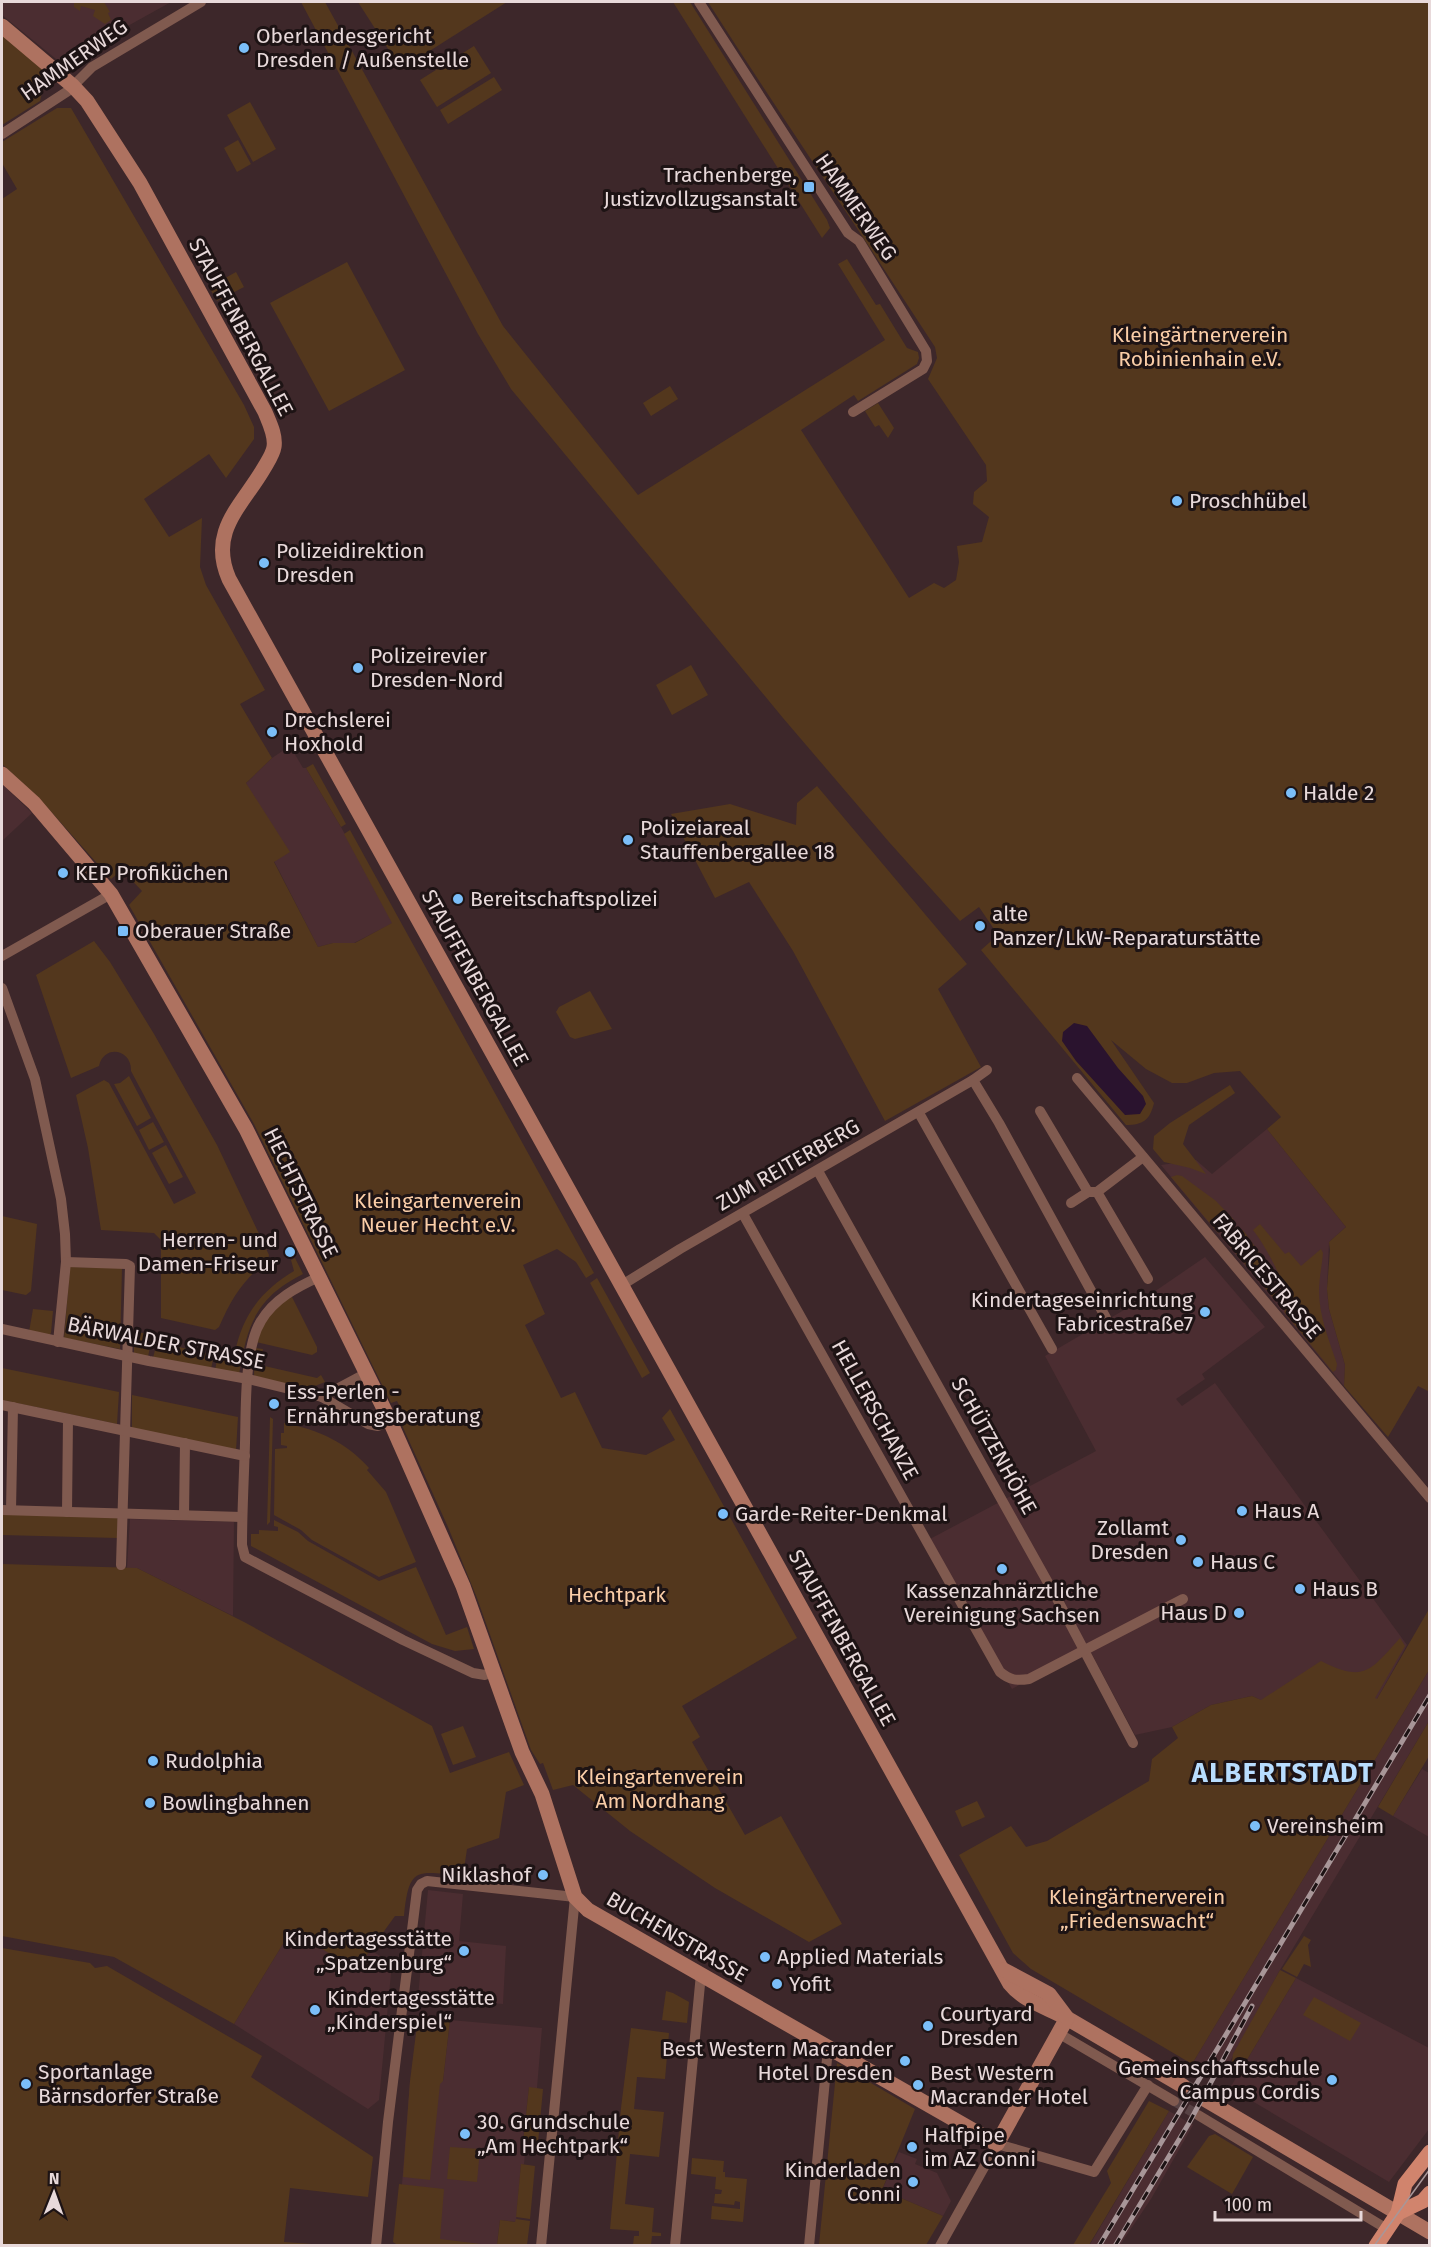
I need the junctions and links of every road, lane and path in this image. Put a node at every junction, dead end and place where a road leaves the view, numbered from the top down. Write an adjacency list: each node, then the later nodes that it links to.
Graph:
1 (201, 2): 4 (street, HAMMERWEG)
2 (699, 2): 6 (street, HAMMERWEG)
3 (2, 26): 4 (main road, STAUFFENBERGALLEE)
4 (73, 86): 5 (street, HAMMERWEG); 24 (main road, STAUFFENBERGALLEE)
5 (2, 134)
6 (853, 412)
7 (2, 774): 8 (main road, HECHTSTRASSE)
8 (111, 894): 9 (street); 22 (main road, HECHTSTRASSE)
9 (2, 956)
10 (2, 988): 21 (street)
11 (987, 1070): 13 (street, ZUM REITERBERG)
12 (1077, 1078): 16 (street, FABRICESTRASSE)
13 (973, 1080): 15 (street, ZUM REITERBERG); 25 (street)
14 (1040, 1111): 18 (street)
15 (919, 1113): 17 (street, ZUM REITERBERG); 28 (street)
16 (1143, 1157): 18 (street); 40 (street, FABRICESTRASSE)
17 (818, 1171): 20 (street, ZUM REITERBERG); 48 (street, SCHÜTZENHÖHE)
18 (1093, 1192): 19 (street); 23 (street)
19 (1071, 1203)
20 (743, 1214): 24 (street, ZUM REITERBERG); 48 (street, HELLERSCHANZE)
21 (66, 1262): 27 (street); 29 (street)
22 (319, 1277): 30 (main road, HECHTSTRASSE); 31 (street)
23 (1148, 1280)
24 (622, 1285): 53 (main road, STAUFFENBERGALLEE)
25 (1106, 1318)
26 (2, 1329): 27 (street, BÄRWALDER STRASSE)
27 (58, 1342): 29 (street, BÄRWALDER STRASSE)
28 (1052, 1349)
29 (127, 1357): 31 (street, BÄRWALDER STRASSE); 37 (street)
30 (367, 1373): 32 (street); 36 (main road, HECHTSTRASSE)
31 (248, 1379): 32 (street, BÄRWALDER STRASSE); 39 (street)
32 (322, 1397): 36 (street, BÄRWALDER STRASSE)
33 (2, 1405): 34 (street)
34 (13, 1407): 35 (street); 41 (street)
35 (68, 1419): 37 (street); 42 (street)
36 (390, 1421): 49 (main road, HECHTSTRASSE)
37 (125, 1431): 38 (street); 43 (street)
38 (186, 1443): 39 (street); 44 (street)
39 (244, 1456): 45 (street)
40 (1430, 1498)
41 (6, 1510): 42 (street)
42 (66, 1512): 43 (street)
43 (123, 1513): 44 (street); 46 (street)
44 (184, 1515): 45 (street)
45 (242, 1517): 49 (street)
46 (121, 1565)
47 (1183, 1599): 48 (street)
48 (1084, 1650): 50 (street, SCHÜTZENHÖHE)
49 (494, 1671): 51 (main road, HECHTSTRASSE)
50 (1133, 1743)
51 (575, 1897): 52 (main road, BUCHENSTRASSE); 67 (street, BUCHENSTRASSE); 68 (street)
52 (701, 1974): 55 (main road, BUCHENSTRASSE); 69 (street)
53 (1067, 2018): 54 (main road); 57 (main road, STAUFFENBERGALLEE)
54 (1058, 2033): 56 (street); 61 (main road)
55 (831, 2049): 61 (main road, BUCHENSTRASSE); 70 (street)
56 (1148, 2085): 59 (street); 61 (street, BUCHENSTRASSE)
57 (1183, 2086)
58 (1206, 2100): 64 (main road)
59 (1174, 2101)
60 (1198, 2115): 65 (street)
61 (997, 2144): 71 (street)
62 (1430, 2152): 64 (main road)
63 (1430, 2193): 64 (main road)
64 (1398, 2213): 65 (main road); 66 (main road)
65 (1387, 2229): 72 (main road)
66 (1430, 2232)
67 (376, 2246)
68 (541, 2246)
69 (675, 2246)
70 (809, 2246)
71 (940, 2246)
72 (1377, 2246)

